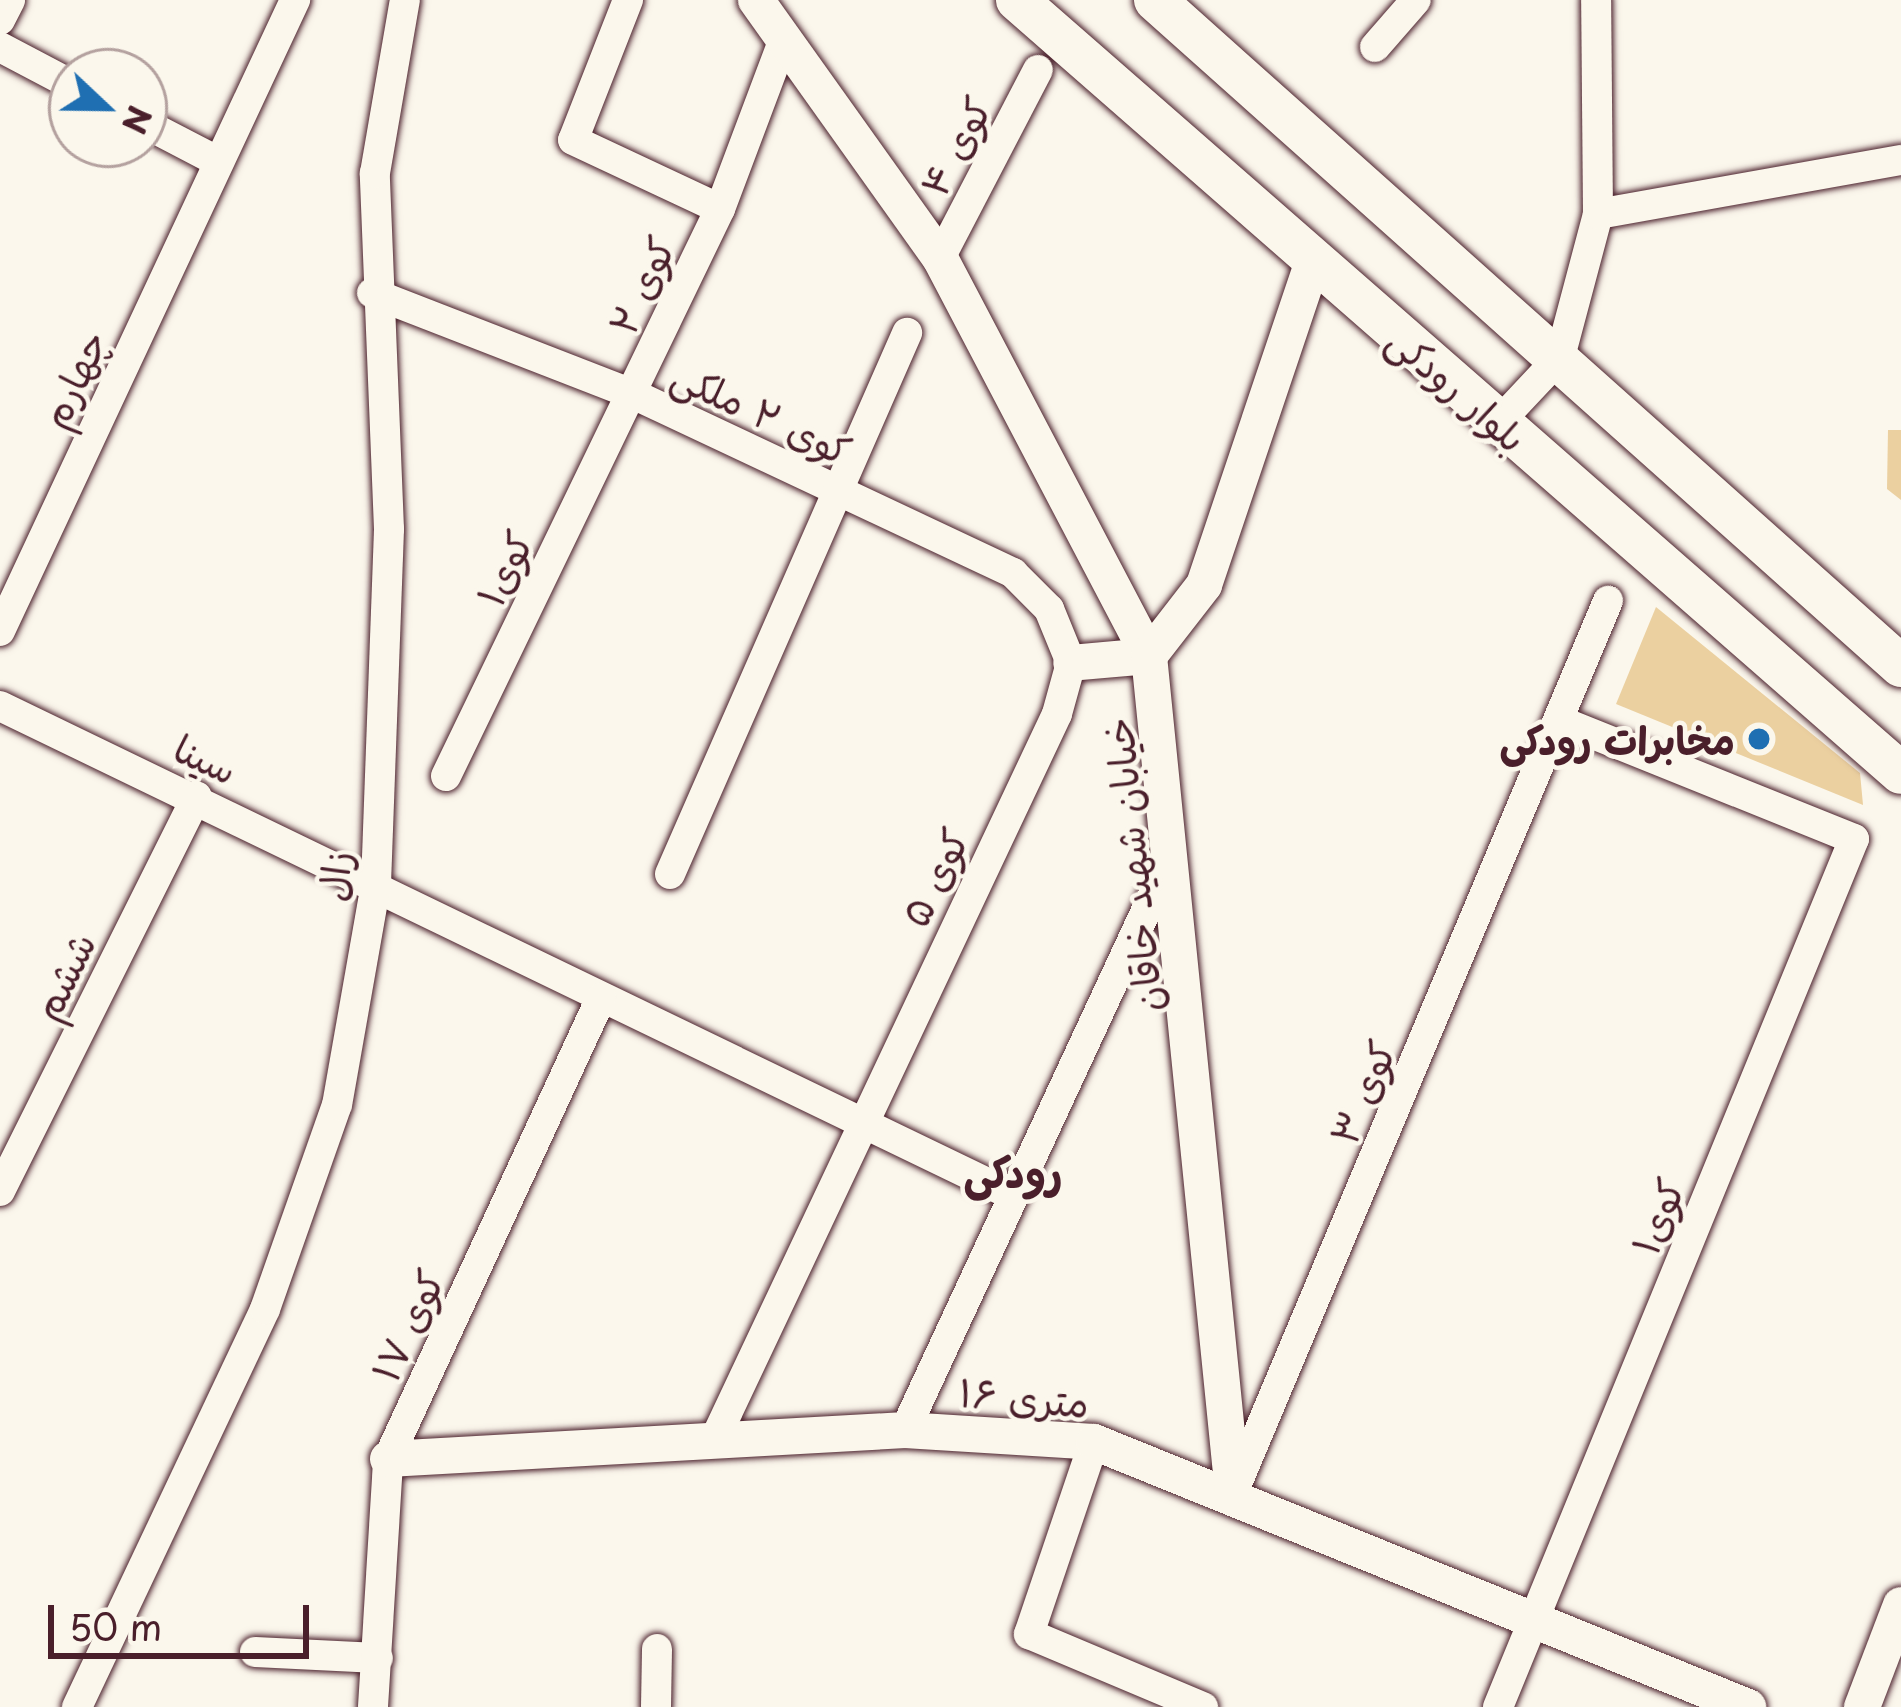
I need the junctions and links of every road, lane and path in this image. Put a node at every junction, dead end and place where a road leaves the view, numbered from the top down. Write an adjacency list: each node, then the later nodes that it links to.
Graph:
1 (10, 0): 10 (street)
2 (296, 0): 18 (street, چهارم)
3 (405, 0): 23 (street, زال)
4 (628, 0): 19 (street)
5 (756, 0): 11 (street)
6 (1017, 0): 22 (main road, بلوار رودکی)
7 (1155, 0): 25 (main road)
8 (1416, 0): 13 (street)
9 (1596, 0): 20 (street)
10 (0, 20)
11 (783, 40): 19 (street, کوی ۲); 21 (street)
12 (0, 47): 15 (street)
13 (1375, 47)
14 (1039, 70): 21 (street, کوی ۴)
15 (48, 72)
16 (168, 135): 18 (street)
17 (1901, 160): 20 (street)
18 (217, 161): 30 (street, چهارم)
19 (720, 209): 26 (street, کوی ۲)
20 (1598, 214): 25 (street)
21 (940, 258): 31 (street)
22 (1312, 264): 27 (main road, بلوار رودکی); 31 (street)
23 (372, 293): 26 (street, کوی ۲ ملکی); 41 (street, زال)
24 (907, 333): 28 (street)
25 (1560, 357): 27 (street); 33 (main road)
26 (633, 394): 28 (street, کوی ۲ ملکی); 37 (street, کوی۱)
27 (1498, 422): 36 (main road, بلوار رودکی)
28 (842, 493): 32 (street, کوی ۲ ملکی); 40 (street)
29 (1608, 601): 35 (street, کوی ۳)
30 (0, 631)
31 (1150, 656): 32 (street); 39 (street, خیابان شهید خاقان)
32 (1071, 663): 43 (street, کوی ۵)
33 (1901, 666)
34 (0, 706): 38 (street, سینا)
35 (1562, 721): 50 (street, کوی ۳); 52 (street, کوی۱)
36 (1901, 773)
37 (446, 776)
38 (197, 796): 41 (street, سینا); 44 (street, ششم)
39 (1176, 846): 45 (street); 50 (street, خیابان شهید خاقان)
40 (670, 874)
41 (376, 884): 42 (street, سینا); 56 (street, زال)
42 (601, 998): 43 (street, سینا); 49 (street, کوی ۱۷)
43 (857, 1121): 45 (street, سینا); 47 (street, کوی ۵)
44 (0, 1191)
45 (1008, 1193): 46 (street)
46 (905, 1430): 47 (street, ۱۶ متری); 48 (street, ۱۶ متری)
47 (714, 1441): 49 (street, ۱۶ متری)
48 (1094, 1442): 50 (street, ۱۶ متری); 59 (street)
49 (388, 1459): 55 (street, کوی ۱۷)
50 (1234, 1493): 52 (street, ۱۶ متری)
51 (1901, 1605): 62 (street)
52 (1532, 1622): 60 (street, کوی۱); 61 (street, ۱۶ متری)
53 (657, 1649): 58 (street)
54 (255, 1652): 55 (street)
55 (378, 1658): 57 (street, کوی ۱۷)
56 (77, 1707)
57 (373, 1707)
58 (656, 1707)
59 (1203, 1707)
60 (1498, 1707)
61 (1748, 1707)
62 (1862, 1707)

